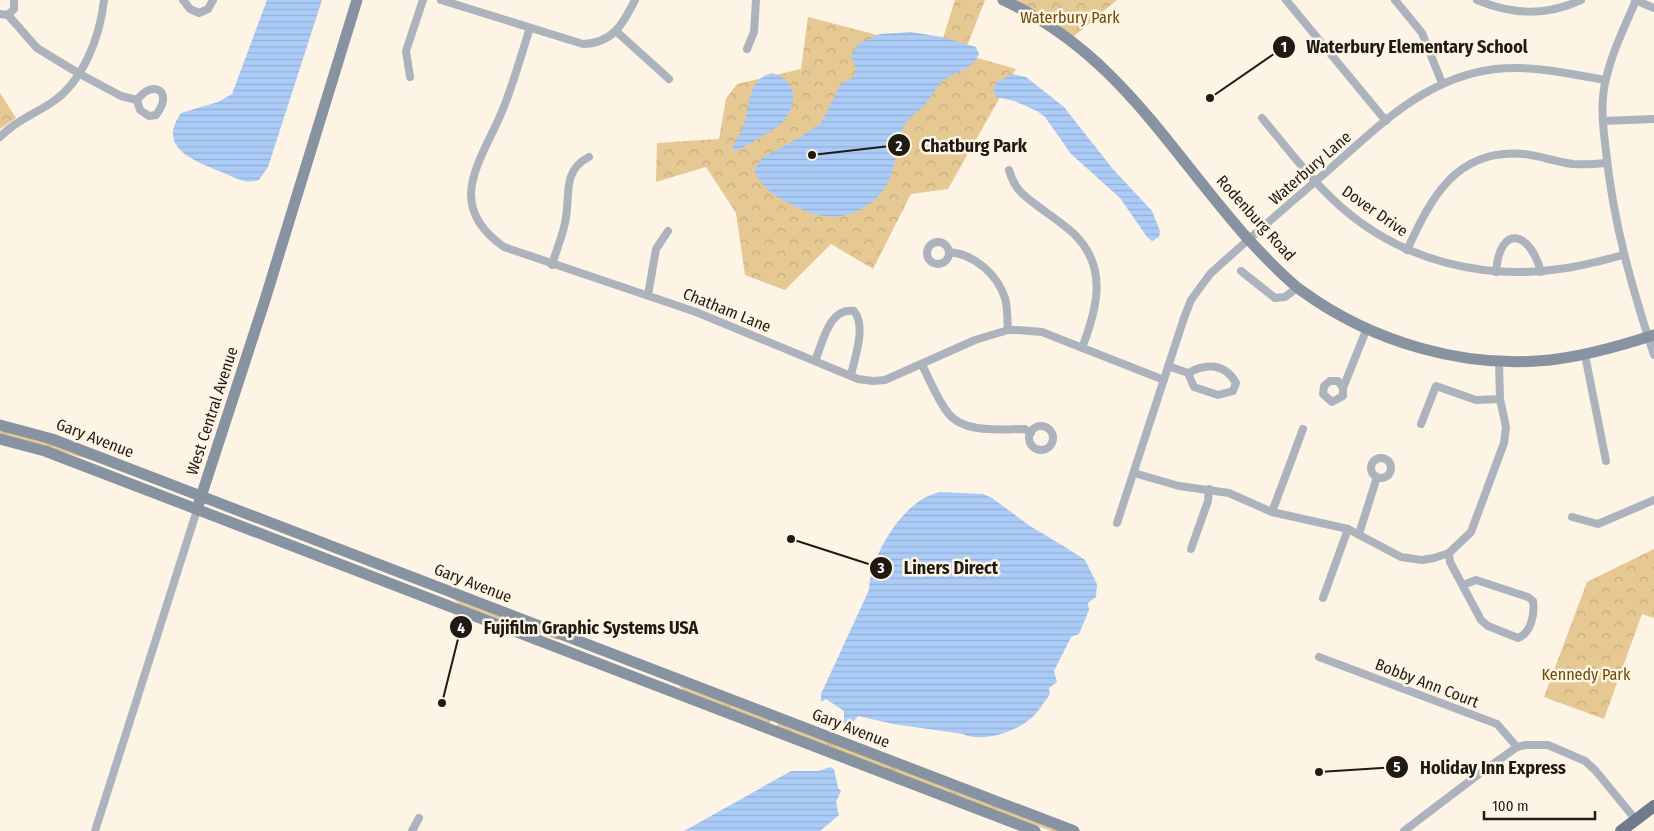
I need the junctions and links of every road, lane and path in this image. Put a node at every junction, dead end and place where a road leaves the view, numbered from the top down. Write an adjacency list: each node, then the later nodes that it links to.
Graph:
1 (14, 0): 17 (street)
2 (104, 0): 21 (street)
3 (183, 0): 4 (street)
4 (213, 0)
5 (358, 0): 71 (main road, West Central Avenue)
6 (423, 0): 22 (street)
7 (441, 0): 18 (street)
8 (635, 0): 19 (street)
9 (756, 0): 20 (street)
10 (1003, 0): 37 (main road, Rodenburg Road)
11 (1286, 0): 29 (street)
12 (1395, 0): 25 (street)
13 (1477, 0): 14 (street)
14 (1581, 0)
15 (1636, 0): 16 (street); 24 (street)
16 (1654, 8)
17 (4, 14): 21 (street)
18 (530, 28): 19 (street); 41 (street, Chatham Lane)
19 (617, 32): 23 (street)
20 (747, 49)
21 (78, 73): 26 (street); 31 (street)
22 (410, 77)
23 (669, 80)
24 (1605, 80): 25 (street, Waterbury Lane); 30 (street)
25 (1442, 83): 29 (street, Waterbury Lane)
26 (137, 100)
27 (1262, 118): 35 (street, Dover Drive)
28 (1654, 119): 30 (street)
29 (1386, 121): 35 (street, Waterbury Lane)
30 (1603, 121): 33 (street)
31 (0, 137)
32 (590, 157): 41 (street)
33 (1607, 163): 38 (street); 40 (street)
34 (1009, 170): 50 (street)
35 (1315, 182): 37 (street, Waterbury Lane); 38 (street, Dover Drive)
36 (668, 231): 46 (street)
37 (1248, 239): 45 (main road, Rodenburg Road); 56 (street, Waterbury Lane)
38 (1407, 250): 43 (street, Dover Drive)
39 (950, 252): 48 (street)
40 (1623, 255): 44 (street, Dover Drive); 49 (street)
41 (552, 264): 46 (street, Chatham Lane)
42 (1241, 271): 45 (street)
43 (1496, 272): 44 (street, Dover Drive); 44 (street)
44 (1541, 272)
45 (1298, 287): 47 (main road, Rodenburg Road)
46 (648, 295): 53 (street, Chatham Lane)
47 (1367, 328): 54 (main road, Rodenburg Road); 60 (street)
48 (1008, 330): 50 (street, Chatham Lane); 55 (street, Chatham Lane)
49 (1651, 336): 51 (main road, Rodenburg Road); 52 (street)
50 (1082, 348): 59 (street, Chatham Lane)
51 (1585, 355): 54 (main road, Rodenburg Road); 67 (street)
52 (1654, 355)
53 (815, 361): 58 (street, Chatham Lane); 58 (street)
54 (1499, 361): 61 (street)
55 (922, 365): 58 (street, Chatham Lane); 65 (street)
56 (1168, 366): 57 (street); 59 (street, Waterbury Lane)
57 (1188, 373): 57 (street)
58 (851, 376)
59 (1164, 380): 68 (street, Waterbury Lane)
60 (1344, 388)
61 (1500, 398): 62 (street); 80 (street)
62 (1421, 424)
63 (0, 425): 71 (main road, Gary Avenue)
64 (1303, 429): 74 (street)
65 (1030, 432)
66 (0, 439): 73 (main road, Gary Avenue)
67 (1606, 461)
68 (1134, 474): 70 (street); 76 (street, Waterbury Lane)
69 (1377, 478): 78 (street)
70 (1209, 489): 74 (street); 79 (street)
71 (202, 496): 73 (main road, West Central Avenue); 91 (main road, Gary Avenue)
72 (1654, 500): 75 (street)
73 (197, 510): 88 (street, West Central Avenue); 90 (main road, Gary Avenue)
74 (1272, 512): 77 (street)
75 (1572, 517)
76 (1117, 522)
77 (1348, 529): 78 (street); 82 (street)
78 (1359, 534): 80 (street)
79 (1190, 548)
80 (1449, 554): 81 (street)
81 (1463, 585): 81 (street)
82 (1323, 598)
83 (1319, 658): 84 (street, Bobby Ann Court)
84 (1517, 747): 87 (street); 92 (street)
85 (1654, 806): 87 (main road)
86 (419, 818): 89 (street)
87 (1636, 820): 93 (main road)
88 (95, 831)
89 (412, 831)
90 (1034, 831)
91 (1074, 831)
92 (1404, 831)
93 (1621, 831)

